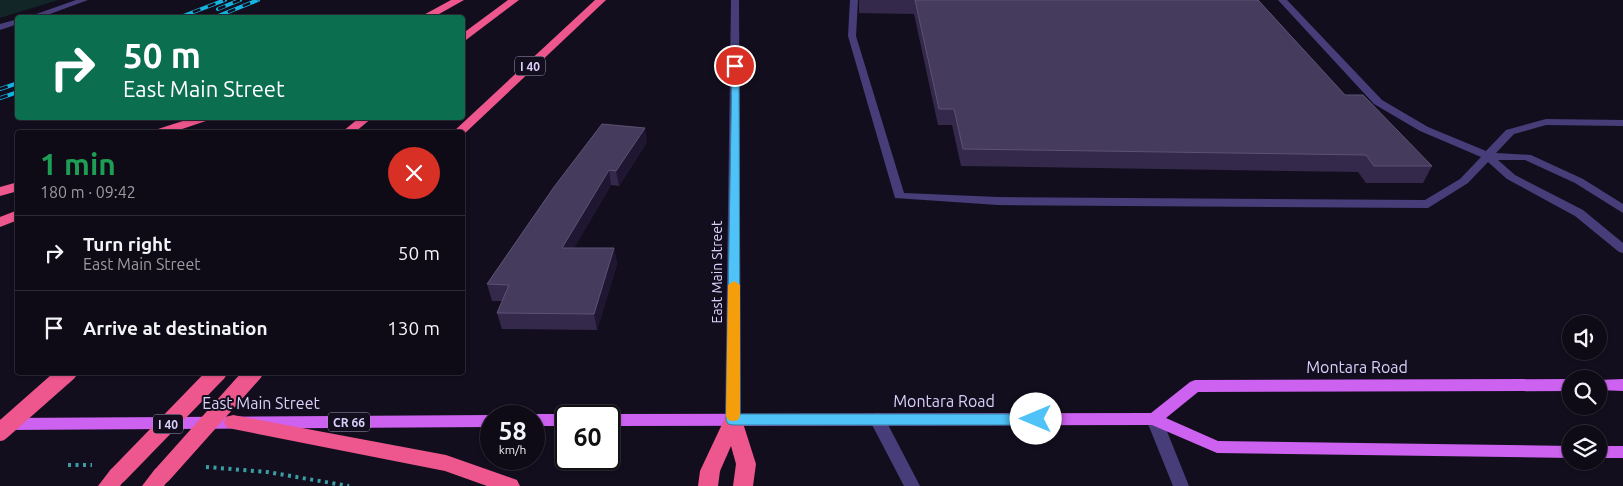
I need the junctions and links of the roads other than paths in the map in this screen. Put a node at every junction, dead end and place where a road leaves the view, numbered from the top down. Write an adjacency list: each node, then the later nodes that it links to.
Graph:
1 (84, 0): 8 (street)
2 (459, 0): 9 (highway)
3 (514, 0): 12 (highway)
4 (601, 0): 20 (highway, I 40)
5 (735, 0): 37 (street, East Main Street)
6 (854, 0): 21 (street)
7 (1282, 0): 21 (street)
8 (38, 15)
9 (429, 15)
10 (15, 22): 11 (street)
11 (0, 27)
12 (465, 38)
13 (196, 120): 17 (highway)
14 (212, 120): 18 (highway)
15 (363, 120): 19 (highway)
16 (1623, 123): 21 (street)
17 (168, 130)
18 (190, 130)
19 (351, 130)
20 (461, 130)
21 (1488, 156): 24 (street); 27 (street)
22 (15, 187): 23 (highway)
23 (0, 192)
24 (1623, 209)
25 (15, 215): 26 (highway)
26 (0, 222)
27 (1623, 249)
28 (65, 375): 41 (highway, bridge)
29 (215, 375): 46 (highway, I 40, bridge)
30 (251, 375): 45 (highway, bridge)
31 (1562, 385): 35 (main road, Montara Road)
32 (1607, 385): 33 (main road)
33 (1623, 385)
34 (877, 419): 35 (main road, Montara Road); 37 (main road, Montara Road); 50 (street)
35 (1154, 419): 42 (main road, Montara Road); 51 (street)
36 (620, 420): 37 (main road)
37 (733, 420): 48 (highway); 49 (highway)
38 (480, 421): 39 (main road, East Main Street / CR 66)
39 (233, 422): 40 (main road, East Main Street / CR 66); 47 (highway)
40 (0, 424)
41 (0, 432)
42 (1562, 452)
43 (1607, 452): 44 (main road)
44 (1623, 452)
45 (157, 480)
46 (113, 481)
47 (510, 486)
48 (708, 486)
49 (743, 486)
50 (912, 486)
51 (1181, 486)

